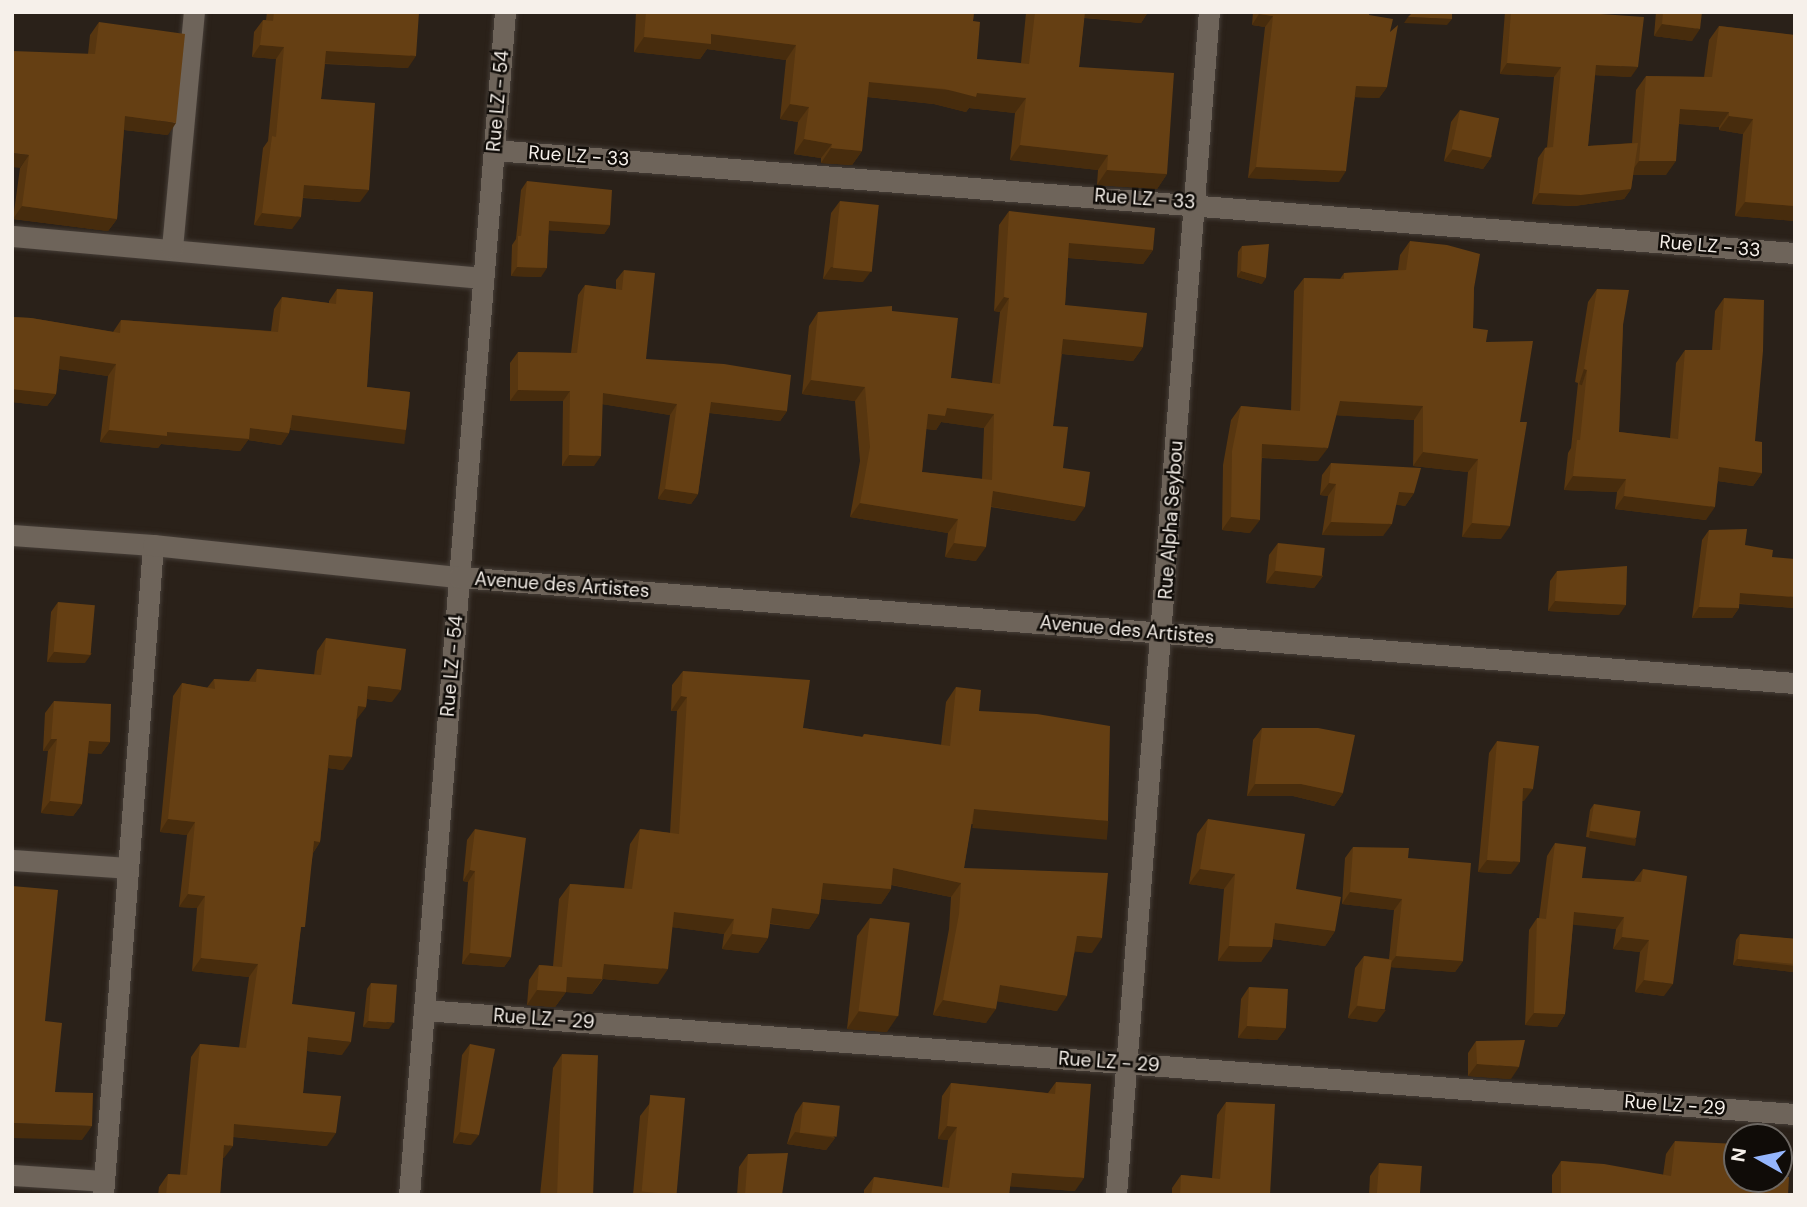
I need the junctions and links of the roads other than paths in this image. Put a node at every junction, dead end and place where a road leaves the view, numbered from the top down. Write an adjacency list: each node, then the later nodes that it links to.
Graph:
1 (505, 12): 4 (street, Rue LZ - 54)
2 (1209, 12): 5 (street, Rue Alpha Seybou)
3 (187, 13): 7 (street)
4 (494, 150): 5 (street, Rue LZ - 33); 9 (street, Rue LZ - 54)
5 (1194, 203): 8 (street, Rue LZ - 33); 13 (street, Rue Alpha Seybou)
6 (12, 236): 7 (street)
7 (172, 248): 9 (street)
8 (1795, 253)
9 (484, 278): 12 (street, Rue LZ - 54)
10 (12, 535): 11 (street, Avenue des Artistes)
11 (153, 545): 12 (street, Avenue des Artistes); 16 (street)
12 (459, 577): 13 (street, Avenue des Artistes); 17 (street, Rue LZ - 54)
13 (1163, 632): 14 (street, Avenue des Artistes); 18 (street, Rue Alpha Seybou)
14 (1795, 683)
15 (12, 860): 16 (street)
16 (128, 868): 21 (street)
17 (424, 1010): 18 (street, Rue LZ - 29); 22 (street, Rue LZ - 54)
18 (1126, 1063): 19 (street, Rue LZ - 29); 23 (street, Rue Alpha Seybou)
19 (1795, 1114)
20 (12, 1175): 21 (street)
21 (104, 1188)
22 (409, 1195)
23 (1116, 1195)

